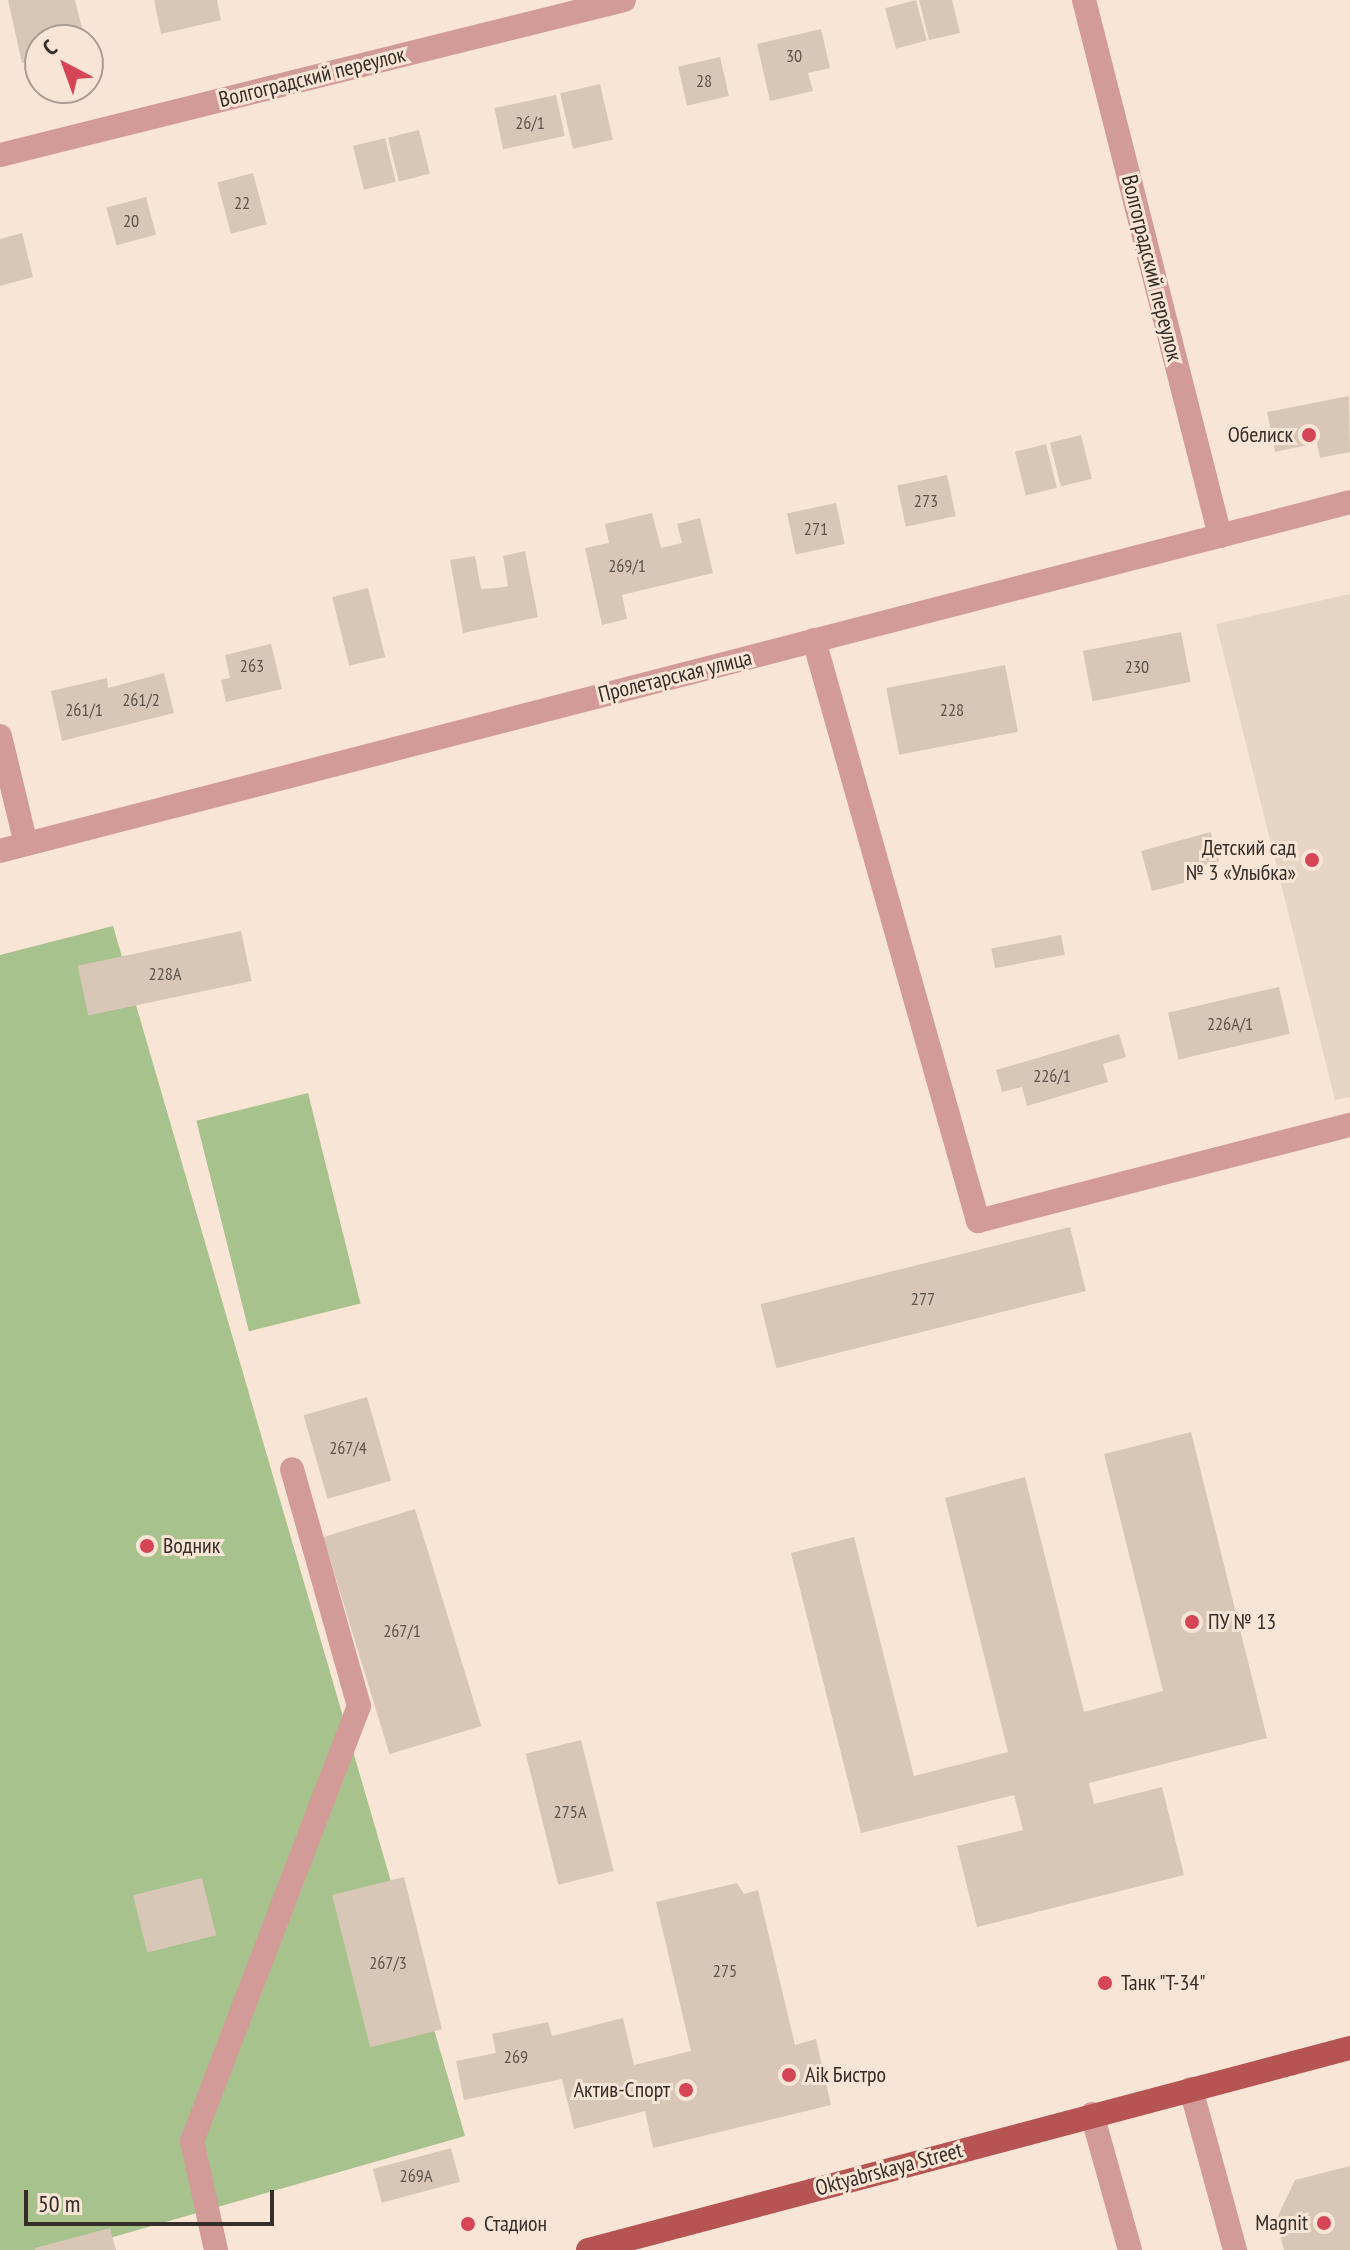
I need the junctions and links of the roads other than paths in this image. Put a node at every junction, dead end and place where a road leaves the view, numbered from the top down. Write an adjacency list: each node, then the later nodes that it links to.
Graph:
1 (624, 0): 3 (street, Волгоградский переулок)
2 (1084, 0): 5 (street, Волгоградский переулок)
3 (0, 155)
4 (1350, 502): 5 (street, Пролетарская улица)
5 (1220, 536): 6 (street, Пролетарская улица)
6 (814, 640): 8 (street, Пролетарская улица); 10 (street)
7 (0, 736): 8 (street)
8 (26, 844): 9 (street, Пролетарская улица)
9 (0, 851)
10 (1350, 1125)
11 (292, 1469): 15 (street)
12 (1350, 2048): 13 (main road, Oktyabrskaya Street)
13 (1191, 2089): 14 (main road, Oktyabrskaya Street); 18 (street)
14 (1092, 2114): 16 (main road, Oktyabrskaya Street); 17 (street)
15 (216, 2250)
16 (588, 2250)
17 (1130, 2250)
18 (1235, 2250)

